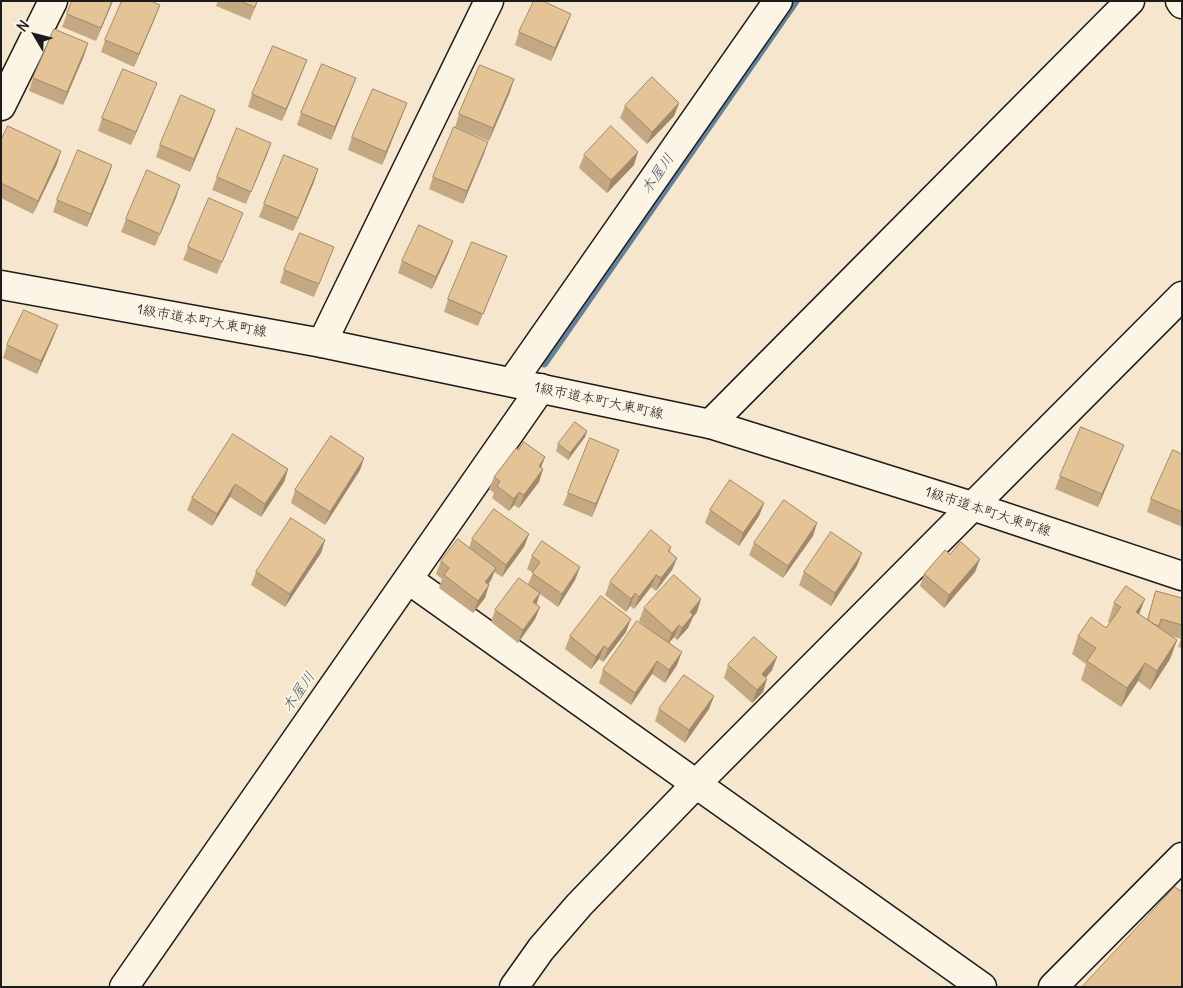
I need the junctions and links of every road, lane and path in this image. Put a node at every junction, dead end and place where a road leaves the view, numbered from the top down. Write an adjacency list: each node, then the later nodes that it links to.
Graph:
1 (53, 1): 5 (street)
2 (489, 1): 8 (street)
3 (778, 1): 9 (street)
4 (1130, 1): 11 (street)
5 (1, 106)
6 (1, 285): 8 (street, 1級市道本町大東町線)
7 (1182, 296): 12 (street)
8 (322, 343): 9 (street, 1級市道本町大東町線)
9 (512, 382): 10 (street, 1級市道本町大東町線)
10 (542, 388): 11 (street, 1級市道本町大東町線); 14 (street)
11 (710, 424): 12 (street, 1級市道本町大東町線)
12 (972, 506): 13 (street, 1級市道本町大東町線); 15 (street)
13 (1182, 576)
14 (409, 580): 15 (street); 17 (street)
15 (697, 783): 18 (street); 19 (street)
16 (1181, 859): 20 (street)
17 (124, 987)
18 (514, 987)
19 (982, 987)
20 (1053, 987)

